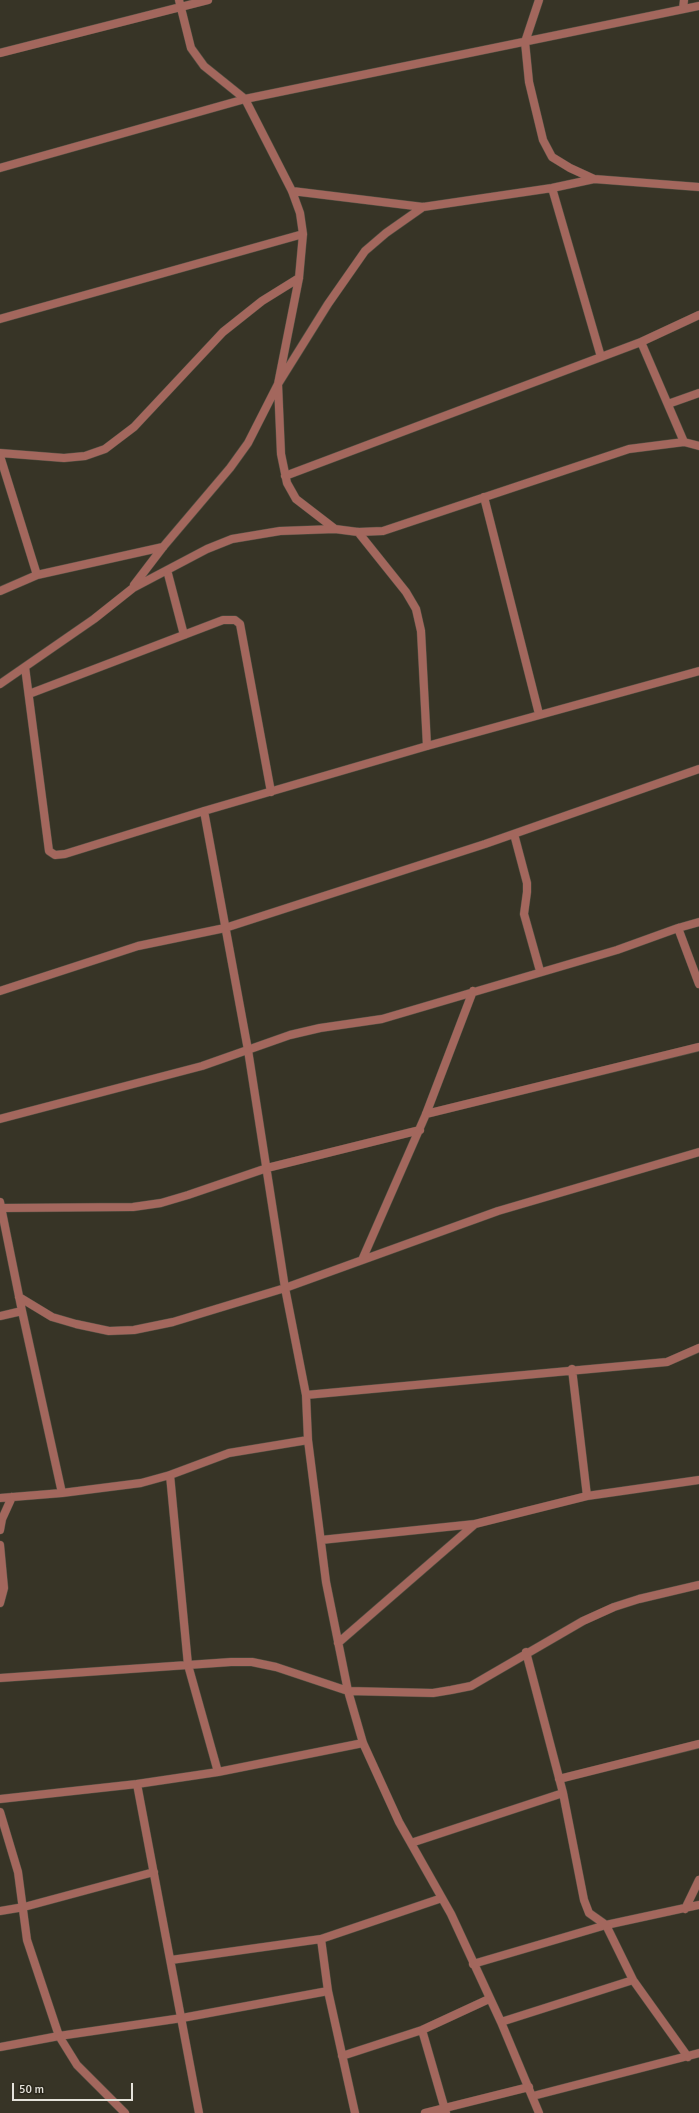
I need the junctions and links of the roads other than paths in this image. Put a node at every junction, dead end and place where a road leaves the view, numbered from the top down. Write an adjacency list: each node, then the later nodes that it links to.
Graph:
1 (208, 0): 4 (street)
2 (539, 0): 7 (street)
3 (684, 0): 6 (street)
4 (180, 4): 8 (street); 9 (street)
5 (699, 6): 6 (street)
6 (683, 9): 7 (street)
7 (525, 42): 9 (street); 11 (street)
8 (0, 53)
9 (245, 99): 10 (street); 14 (street)
10 (0, 168)
11 (594, 179): 12 (street); 13 (street)
12 (552, 188): 15 (street); 21 (street)
13 (699, 188)
14 (292, 191): 15 (street); 16 (street)
15 (423, 207): 22 (street)
16 (303, 234): 17 (street); 19 (street)
17 (299, 278): 22 (street); 27 (street)
18 (699, 315): 20 (street)
19 (0, 319)
20 (641, 342): 21 (street); 24 (street)
21 (601, 357): 29 (street)
22 (278, 384): 29 (street); 33 (street)
23 (699, 393): 24 (street)
24 (668, 404): 25 (street)
25 (684, 442): 26 (street); 30 (street)
26 (699, 446)
27 (0, 453)
28 (0, 456): 35 (street)
29 (285, 476): 31 (street)
30 (484, 497): 32 (street); 43 (street)
31 (335, 529): 32 (street); 34 (street)
32 (358, 532): 44 (street)
33 (163, 547): 35 (street); 36 (street)
34 (167, 570): 36 (street); 38 (street)
35 (37, 576): 37 (street)
36 (133, 588): 39 (street)
37 (0, 591)
38 (184, 635): 42 (street); 46 (street)
39 (25, 667): 41 (street); 42 (street)
40 (699, 671): 43 (street)
41 (0, 684)
42 (29, 694): 47 (street)
43 (539, 714): 44 (street)
44 (427, 746): 46 (street)
45 (699, 769): 48 (street)
46 (271, 792): 47 (street)
47 (204, 811): 50 (street)
48 (514, 834): 50 (street); 52 (street)
49 (699, 922): 51 (street)
50 (225, 928): 54 (street); 57 (street)
51 (678, 928): 52 (street); 53 (street)
52 (540, 971): 55 (street)
53 (699, 984)
54 (0, 991)
55 (473, 991): 57 (street); 58 (street)
56 (699, 1047): 58 (street)
57 (248, 1050): 59 (street); 62 (street)
58 (426, 1114): 60 (street)
59 (0, 1119)
60 (420, 1130): 62 (street); 64 (street)
61 (699, 1152): 64 (street)
62 (266, 1168): 63 (street); 65 (street)
63 (1, 1205): 66 (street)
64 (362, 1260): 65 (street)
65 (285, 1288): 66 (street); 71 (street)
66 (19, 1297): 67 (street)
67 (22, 1311): 68 (street); 75 (street)
68 (0, 1316)
69 (699, 1348): 70 (street)
70 (572, 1369): 71 (street); 76 (street)
71 (306, 1395): 72 (street)
72 (308, 1440): 73 (street); 81 (street)
73 (170, 1475): 75 (street); 87 (street)
74 (699, 1480): 76 (street)
75 (62, 1493): 77 (street)
76 (587, 1496): 79 (street)
77 (12, 1497): 78 (street); 80 (street)
78 (0, 1498)
79 (476, 1524): 81 (street); 85 (street)
80 (0, 1530)
81 (321, 1540): 85 (street)
82 (0, 1545): 84 (street)
83 (699, 1585): 86 (street)
84 (0, 1602)
85 (338, 1642): 89 (street)
86 (526, 1652): 89 (street); 93 (street)
87 (188, 1665): 88 (street); 89 (street); 92 (street)
88 (0, 1678)
89 (348, 1691): 90 (street)
90 (363, 1743): 92 (street); 98 (street)
91 (699, 1744): 93 (street)
92 (218, 1772): 94 (street)
93 (559, 1779): 95 (street)
94 (137, 1784): 96 (street); 99 (street)
95 (563, 1792): 98 (street); 106 (street)
96 (0, 1799)
97 (0, 1812): 103 (street)
98 (411, 1843): 101 (street)
99 (154, 1872): 103 (street); 108 (street)
100 (699, 1880): 104 (street)
101 (442, 1898): 107 (street); 109 (street)
102 (699, 1904): 104 (street)
103 (24, 1907): 105 (street); 116 (street)
104 (685, 1909): 106 (street)
105 (0, 1911)
106 (606, 1925): 109 (street); 110 (street)
107 (321, 1939): 108 (street); 111 (street)
108 (171, 1960): 113 (street)
109 (473, 1964): 112 (street)
110 (633, 1980): 114 (street); 120 (street)
111 (328, 1992): 113 (street); 119 (street)
112 (489, 1999): 114 (street); 115 (street)
113 (182, 2018): 116 (street); 125 (street)
114 (501, 2022): 121 (street)
115 (422, 2030): 119 (street); 123 (street)
116 (59, 2036): 117 (street); 124 (street)
117 (0, 2047)
118 (699, 2053): 120 (street)
119 (342, 2056): 126 (street)
120 (688, 2057): 122 (street)
121 (529, 2087): 122 (street); 123 (street)
122 (533, 2096): 128 (street)
123 (445, 2111): 127 (street)
124 (125, 2113)
125 (199, 2113)
126 (354, 2113)
127 (425, 2113)
128 (539, 2113)

